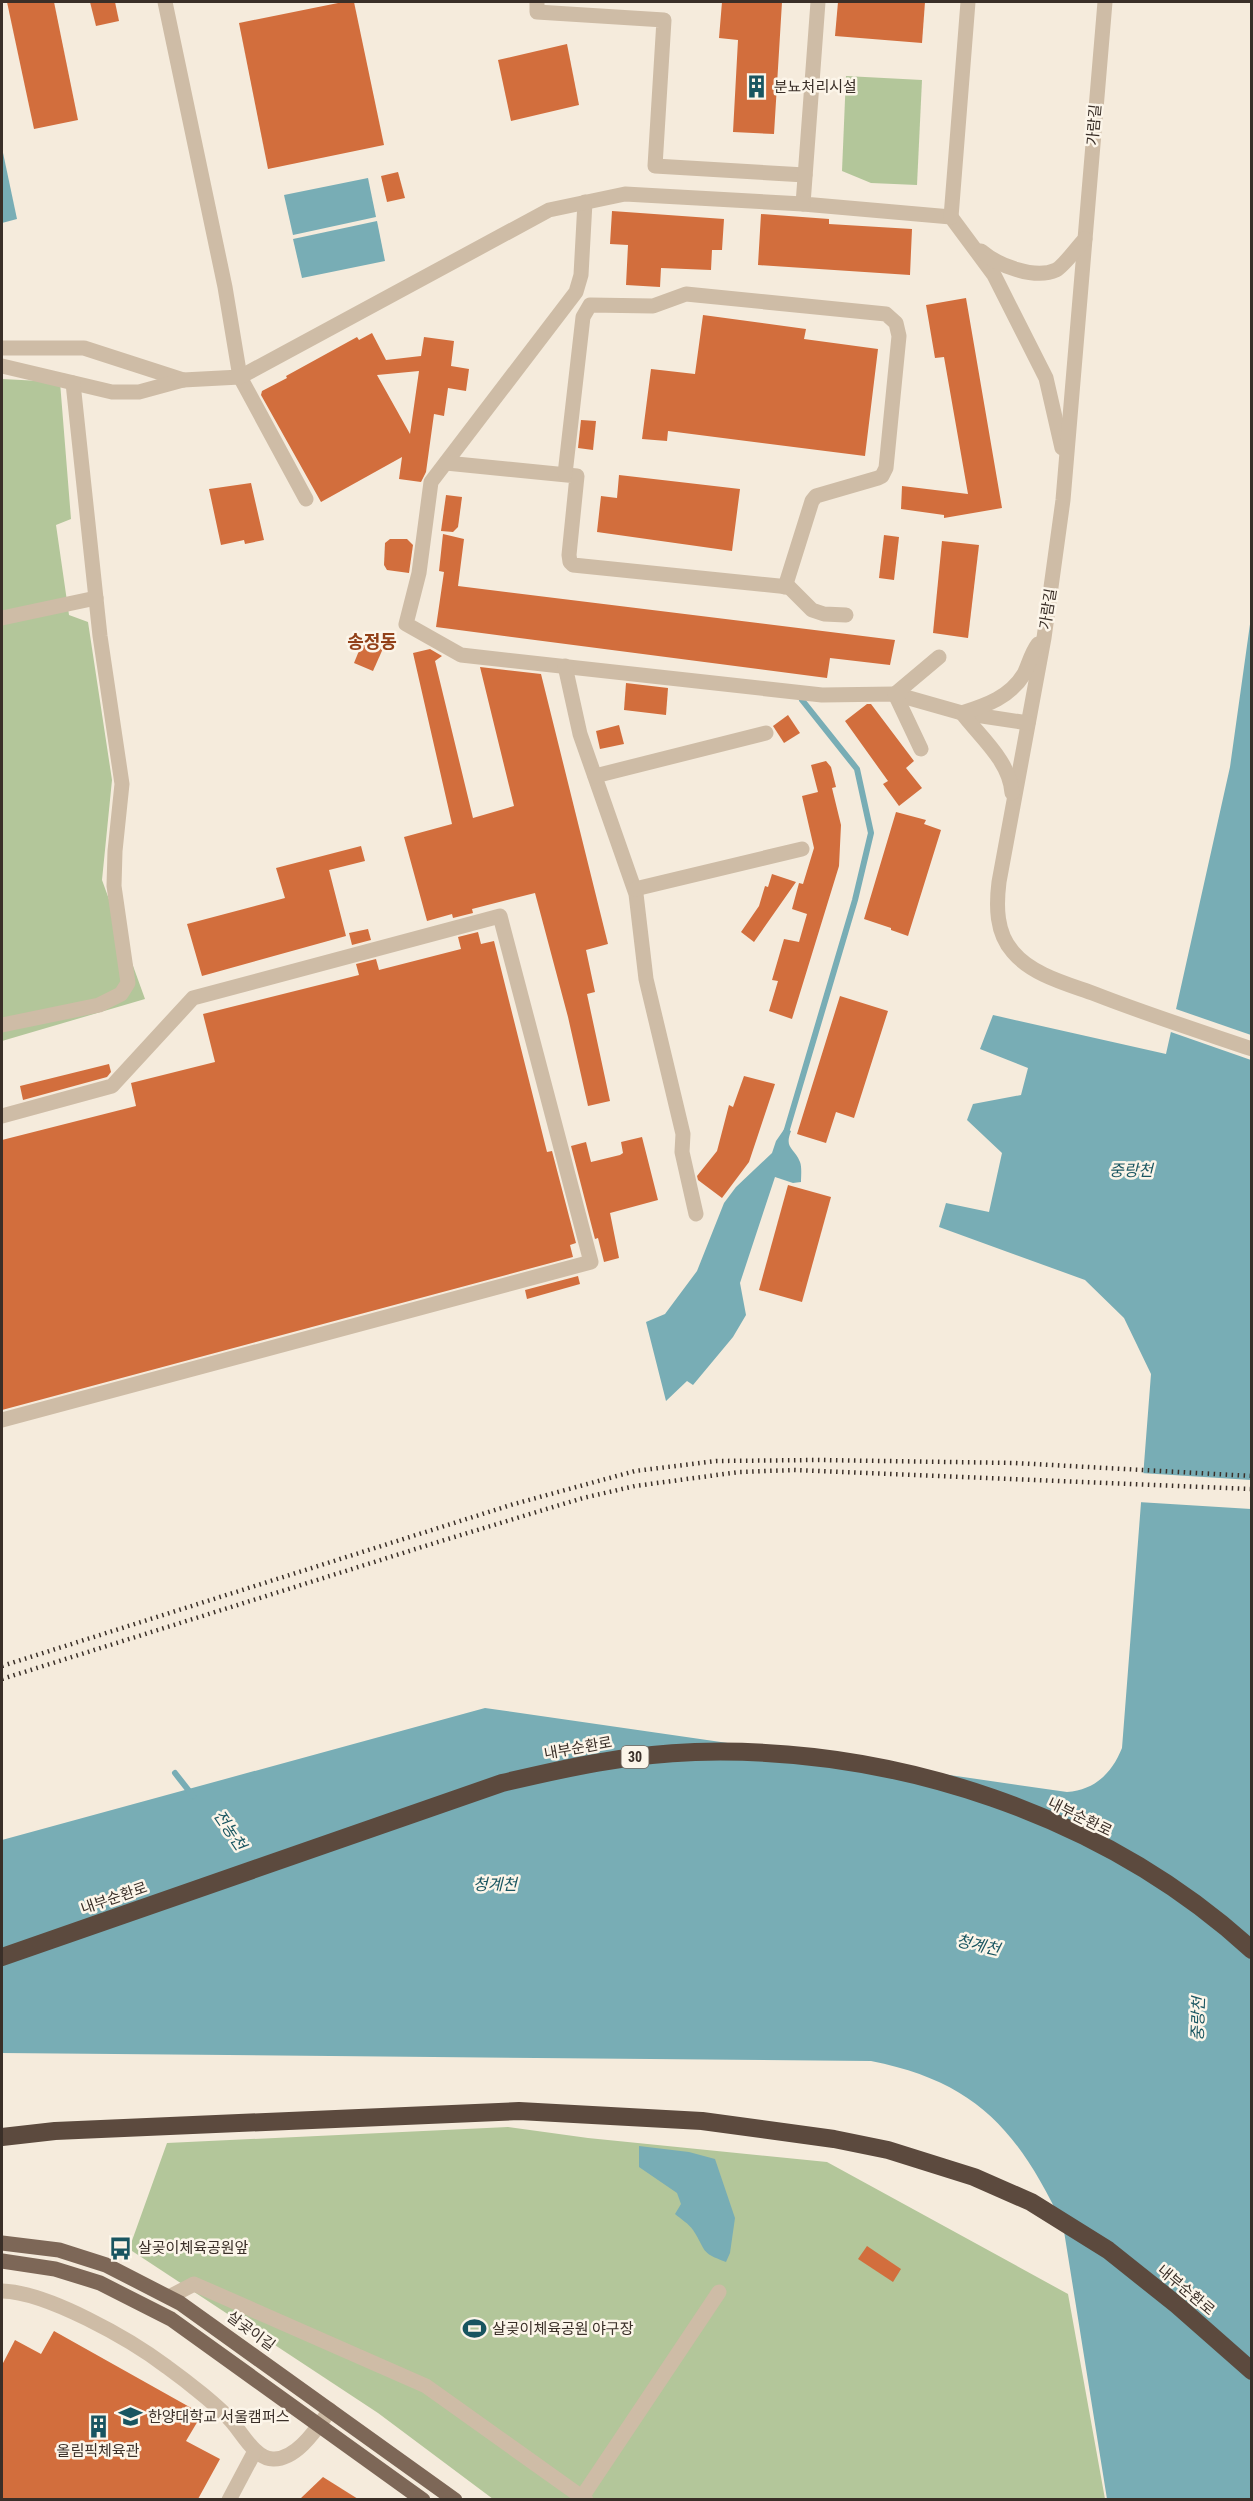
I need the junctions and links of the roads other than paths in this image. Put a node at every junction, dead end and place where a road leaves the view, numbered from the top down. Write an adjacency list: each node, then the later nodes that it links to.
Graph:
1 (165, 2): 14 (street)
2 (537, 2): 6 (street)
3 (818, 2): 6 (street)
4 (968, 2): 9 (street)
5 (1105, 2): 11 (street, 가람길)
6 (805, 175): 8 (street)
7 (585, 202): 8 (street); 14 (street); 18 (street)
8 (803, 204): 9 (street)
9 (951, 217): 10 (street)
10 (965, 236): 11 (street); 17 (street)
11 (1085, 239): 17 (street, 가람길)
12 (2, 348): 15 (street)
13 (2, 366): 16 (street)
14 (240, 377): 15 (street); 20 (street)
15 (183, 380): 16 (street)
16 (73, 383): 22 (street)
17 (1066, 462): 25 (street, 가람길)
18 (446, 463): 19 (street); 27 (street)
19 (564, 474): 21 (street); 21 (street)
20 (306, 499)
21 (785, 587): 23 (street)
22 (96, 598): 24 (street); 37 (street)
23 (846, 615)
24 (2, 618)
25 (1044, 638): 29 (street); 30 (street, 가람길)
26 (939, 657): 28 (street)
27 (565, 666): 28 (street); 33 (street)
28 (895, 694): 29 (street); 32 (street)
29 (962, 713): 30 (street); 34 (street)
30 (1028, 723): 34 (street, 가람길)
31 (766, 733): 33 (street)
32 (921, 749)
33 (595, 776): 36 (street)
34 (1013, 804): 38 (street, 가람길)
35 (802, 849): 36 (street)
36 (635, 889): 40 (street)
37 (2, 1025)
38 (1251, 1050)
39 (2, 1116): 41 (street)
40 (696, 1214)
41 (2, 1420)
42 (1251, 1950): 43 (highway, 내부순환로 / 30)
43 (2, 1957)
44 (2, 2137): 50 (highway, 내부순환로)
45 (2, 2243): 49 (main road, 살곶이길)
46 (2, 2262): 52 (main road)
47 (2, 2291): 53 (street)
48 (719, 2292): 54 (street)
49 (169, 2297): 51 (main road, 살곶이길); 54 (street)
50 (1251, 2371)
51 (330, 2410): 52 (street); 57 (main road, 살곶이길)
52 (319, 2426): 53 (street); 56 (main road)
53 (255, 2451): 55 (street)
54 (584, 2498)
55 (229, 2499)
56 (423, 2499)
57 (455, 2499)

